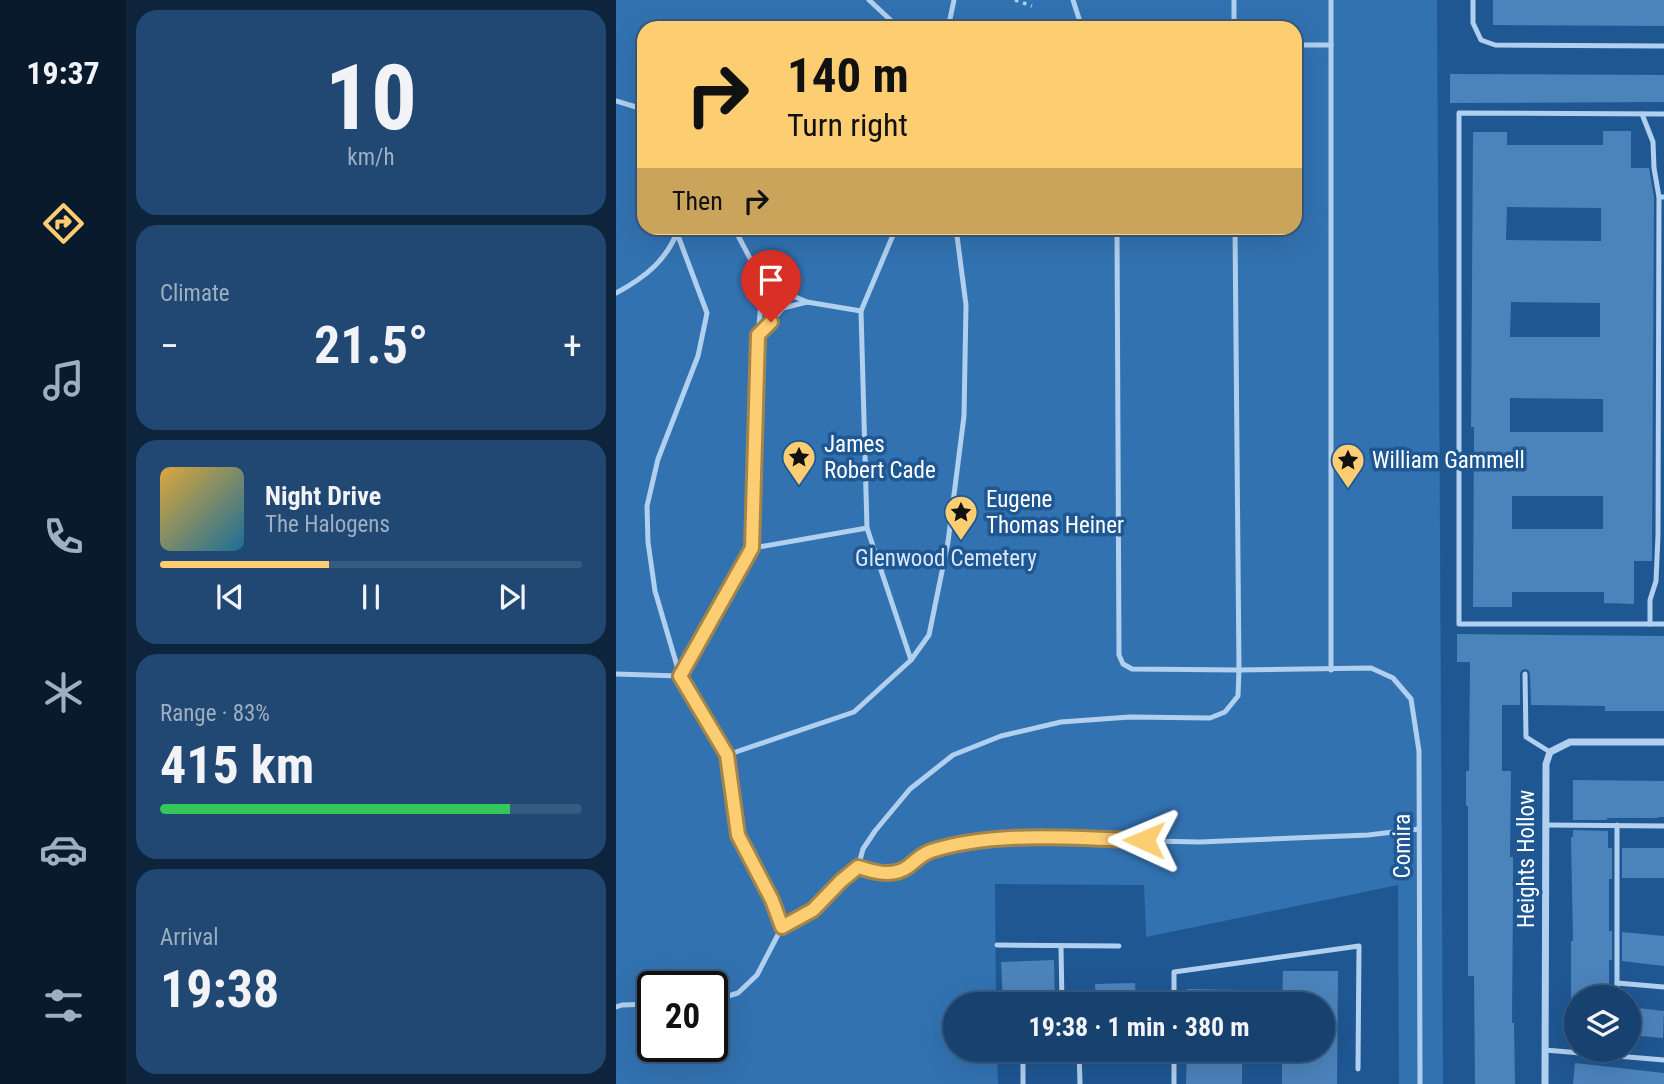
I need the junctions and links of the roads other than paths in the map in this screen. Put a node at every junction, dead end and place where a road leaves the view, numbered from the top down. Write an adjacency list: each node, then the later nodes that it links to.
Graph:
1 (869, 0): 7 (lane)
2 (954, 0): 8 (lane)
3 (1073, 0): 9 (lane)
4 (1234, 0): 10 (lane)
5 (1331, 0): 12 (lane)
6 (1473, 0): 13 (lane)
7 (892, 21)
8 (950, 21)
9 (1080, 21)
10 (1234, 21)
11 (1302, 45): 12 (lane)
12 (1331, 45): 38 (lane)
13 (1664, 46)
14 (616, 101): 15 (lane)
15 (637, 108)
16 (1642, 114): 17 (lane); 18 (lane); 34 (lane)
17 (1664, 114)
18 (1662, 197): 32 (lane)
19 (675, 235): 27 (lane)
20 (680, 235): 41 (lane)
21 (738, 235): 26 (lane)
22 (893, 235): 29 (lane)
23 (957, 235): 36 (lane)
24 (1117, 235): 37 (lane, Comira)
25 (1235, 235): 37 (lane)
26 (762, 283): 28 (lane); 30 (lane)
27 (616, 293)
28 (807, 302): 29 (lane); 30 (lane)
29 (861, 311): 31 (lane)
30 (758, 335): 33 (lane)
31 (867, 528): 33 (lane); 36 (lane)
32 (1661, 534): 34 (lane)
33 (752, 548): 41 (lane)
34 (1650, 624): 35 (lane)
35 (1664, 624)
36 (911, 660): 44 (lane)
37 (1239, 670): 38 (lane, Comira); 49 (lane)
38 (1331, 670): 48 (lane, Comira)
39 (616, 674): 41 (lane)
40 (1525, 674): 43 (lane)
41 (680, 676): 44 (lane)
42 (1664, 741): 43 (street)
43 (1550, 752): 45 (street, Heights Hollow)
44 (727, 755): 50 (lane)
45 (1546, 825): 46 (lane); 61 (street, Heights Hollow)
46 (1617, 825): 47 (lane); 54 (lane)
47 (1664, 825)
48 (1419, 830): 49 (lane); 72 (lane, Comira)
49 (858, 867): 50 (lane)
50 (782, 927): 58 (lane)
51 (997, 945): 52 (lane)
52 (1061, 946): 53 (lane); 56 (lane)
53 (1119, 946)
54 (1617, 983): 55 (lane)
55 (1664, 987)
56 (1062, 992)
57 (1174, 992): 68 (lane)
58 (728, 996)
59 (637, 1005): 60 (lane)
60 (616, 1007)
61 (1545, 1050): 62 (lane); 73 (street, Heights Hollow)
62 (1564, 1051)
63 (1641, 1057): 64 (lane)
64 (1664, 1060)
65 (1023, 1062): 69 (lane)
66 (1079, 1062): 70 (lane)
67 (1174, 1062): 71 (lane)
68 (1358, 1069)
69 (1023, 1084)
70 (1080, 1084)
71 (1174, 1084)
72 (1420, 1084)
73 (1545, 1084)

